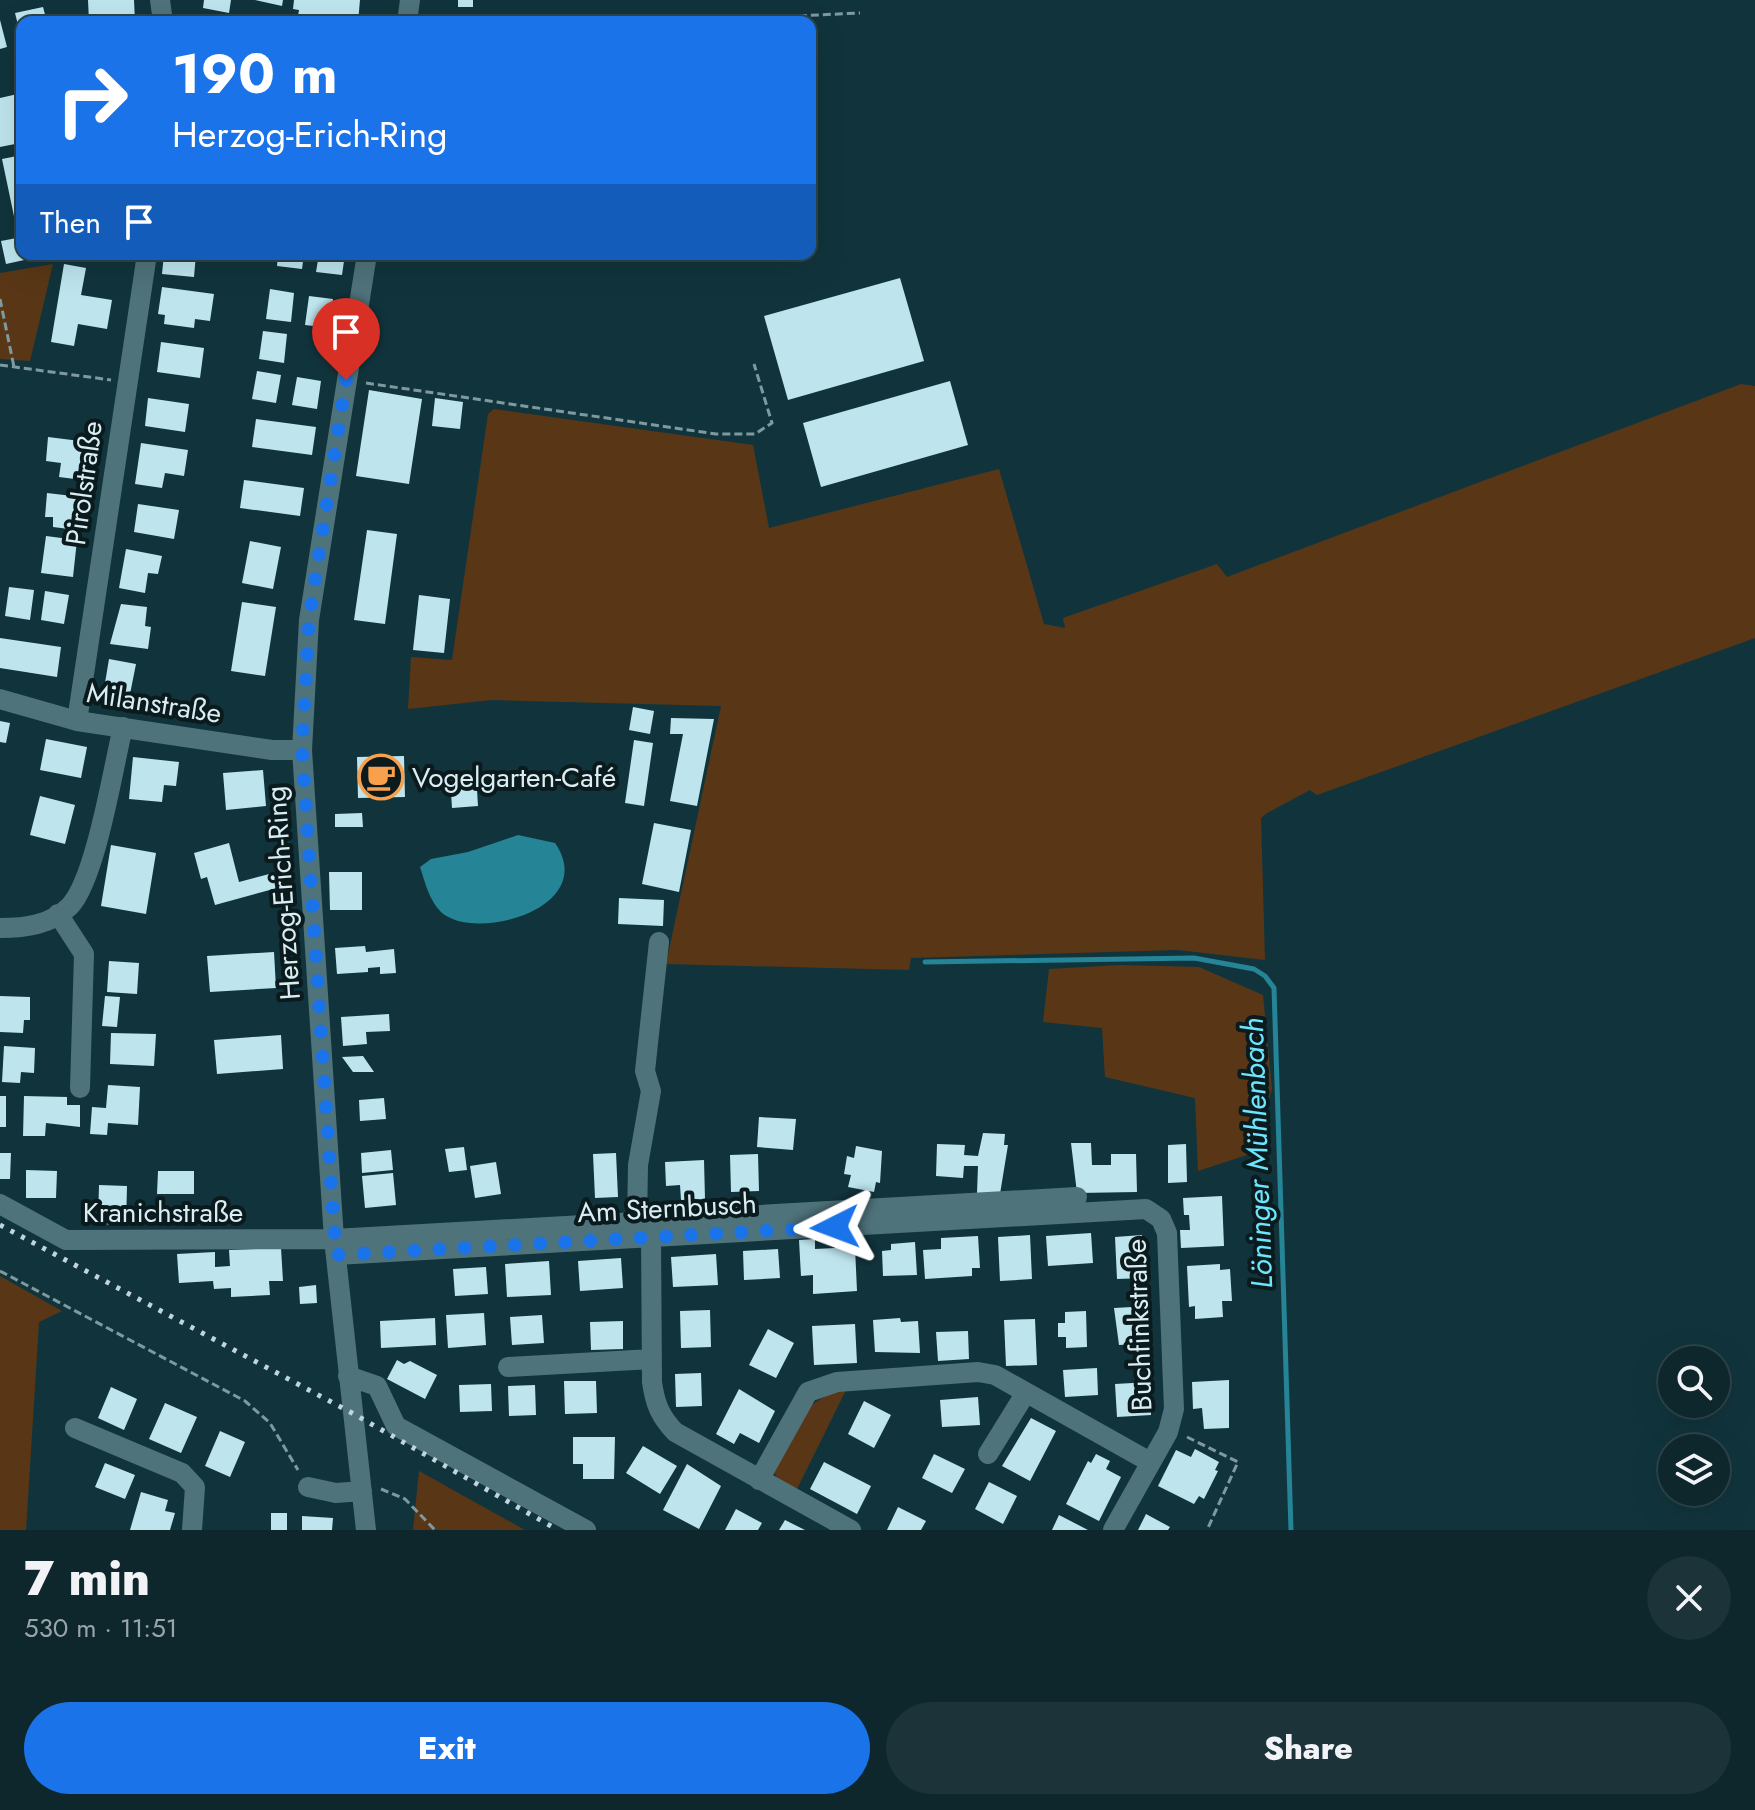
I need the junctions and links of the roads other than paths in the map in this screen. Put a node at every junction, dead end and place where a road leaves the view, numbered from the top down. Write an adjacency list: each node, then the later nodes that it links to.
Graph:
1 (146, 260): 4 (street, Pirolstraße)
2 (366, 260): 6 (street, Herzog-Erich-Ring)
3 (0, 699): 4 (street, Milanstraße)
4 (77, 721): 5 (street, Milanstraße)
5 (123, 727): 6 (street, Milanstraße); 7 (street)
6 (302, 750): 16 (street, Herzog-Erich-Ring)
7 (58, 914): 8 (street); 10 (street)
8 (0, 928)
9 (659, 942): 15 (street)
10 (80, 1088)
11 (1077, 1197): 14 (street, Am Sternbusch)
12 (0, 1204): 16 (street, Kranichstraße)
13 (1146, 1209): 14 (street, Am Sternbusch); 23 (street, Buchfinkstraße)
14 (834, 1219): 15 (street, Am Sternbusch)
15 (644, 1230): 16 (street, Am Sternbusch); 17 (street)
16 (335, 1247): 19 (street, Herzog-Erich-Ring)
17 (652, 1359): 18 (street); 24 (street)
18 (508, 1367)
19 (348, 1376): 26 (street, Herzog-Erich-Ring); 29 (street)
20 (1025, 1394): 22 (street); 23 (street); 24 (street)
21 (75, 1428): 27 (street)
22 (988, 1454)
23 (1150, 1462): 31 (street, Buchfinkstraße)
24 (759, 1480): 30 (street)
25 (308, 1487): 26 (street)
26 (362, 1491): 28 (street, Herzog-Erich-Ring)
27 (192, 1530)
28 (366, 1530)
29 (586, 1530)
30 (851, 1530)
31 (1113, 1530)

